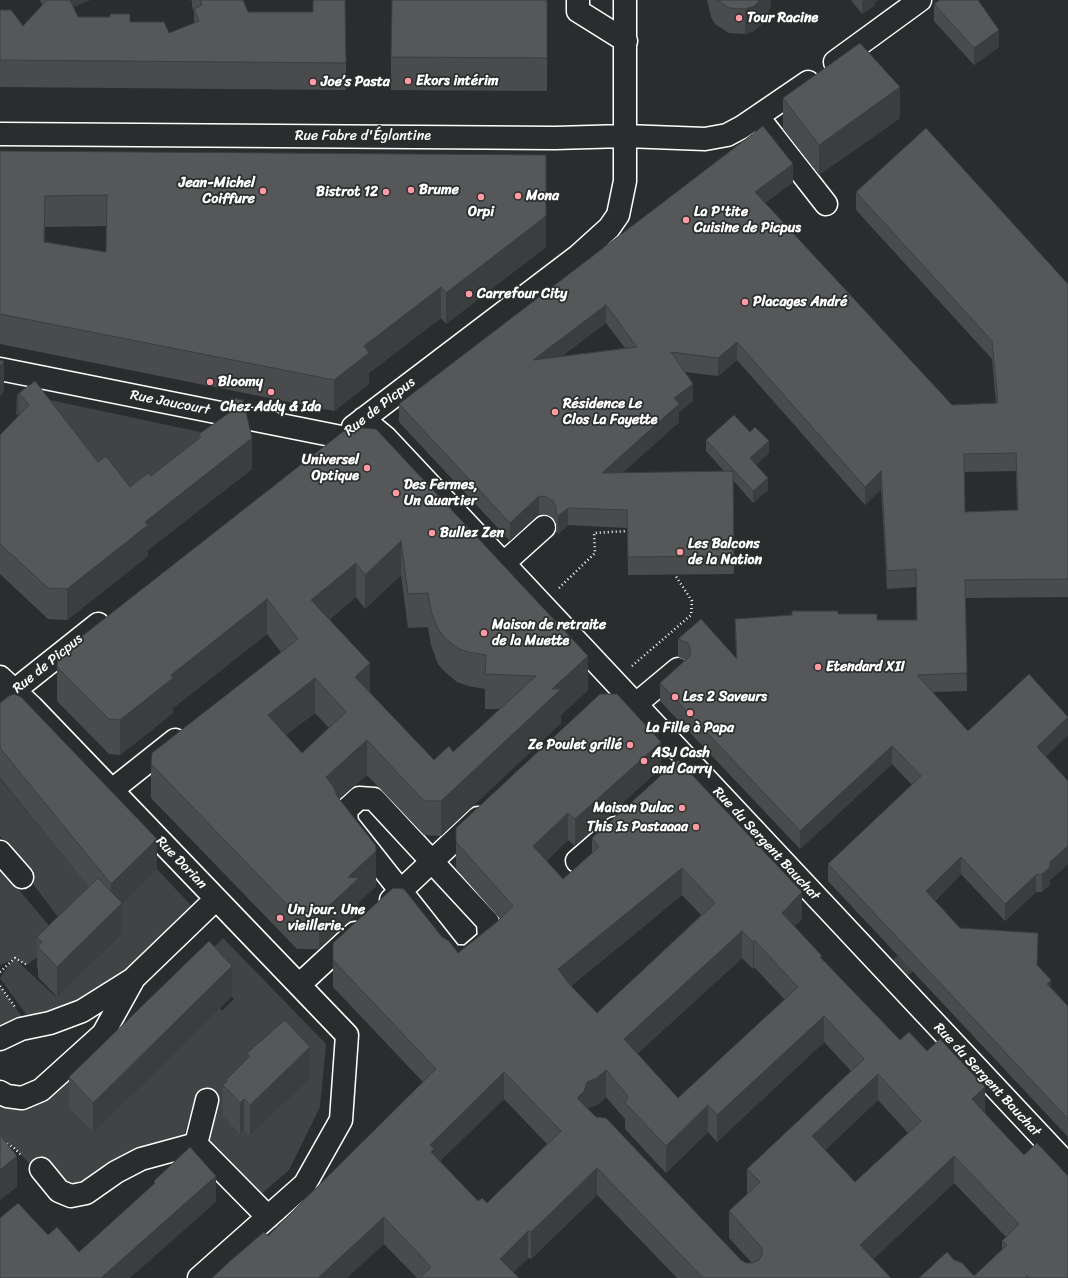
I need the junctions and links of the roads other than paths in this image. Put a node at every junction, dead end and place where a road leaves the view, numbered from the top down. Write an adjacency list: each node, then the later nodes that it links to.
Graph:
1 (578, 0): 4 (street)
2 (625, 0): 4 (street, Rue de Picpus)
3 (920, 0): 5 (street)
4 (626, 41): 7 (street, Rue de Picpus)
5 (758, 117): 7 (street, Rue Fabre d'Églantine); 8 (street)
6 (0, 134): 7 (street, Rue Fabre d'Églantine)
7 (625, 136): 10 (street, Rue de Picpus)
8 (826, 204)
9 (0, 369): 11 (street, Rue Jaucourt)
10 (363, 419): 11 (street, Rue de Picpus); 14 (street, Rue du Sergent Bauchat)
11 (341, 438): 12 (street, Rue de Picpus)
12 (322, 452)
13 (544, 527): 14 (street)
14 (504, 563): 17 (street, Rue du Sergent Bauchat)
15 (114, 612): 18 (street, Rue de Picpus)
16 (678, 668): 20 (street)
17 (624, 677): 19 (street); 20 (street, Rue du Sergent Bauchat)
18 (5, 690): 22 (street, Rue Dorian)
19 (601, 702)
20 (636, 704): 37 (street, Rue du Sergent Bauchat)
21 (190, 729): 22 (street)
22 (112, 790): 30 (street, Rue Dorian)
23 (494, 802): 26 (street)
24 (630, 814): 27 (street)
25 (0, 852): 28 (street)
26 (432, 861): 29 (street); 29 (street); 29 (street)
27 (577, 861)
28 (22, 877)
29 (400, 890): 32 (street)
30 (216, 899): 31 (street); 32 (street, Rue Dorian)
31 (134, 979): 33 (street); 34 (street)
32 (299, 985): 39 (street, Rue Dorian)
33 (0, 1038)
34 (0, 1092)
35 (206, 1100): 36 (street)
36 (196, 1144): 38 (street); 39 (street)
37 (1068, 1165)
38 (40, 1169)
39 (268, 1217): 40 (street)
40 (199, 1278)

